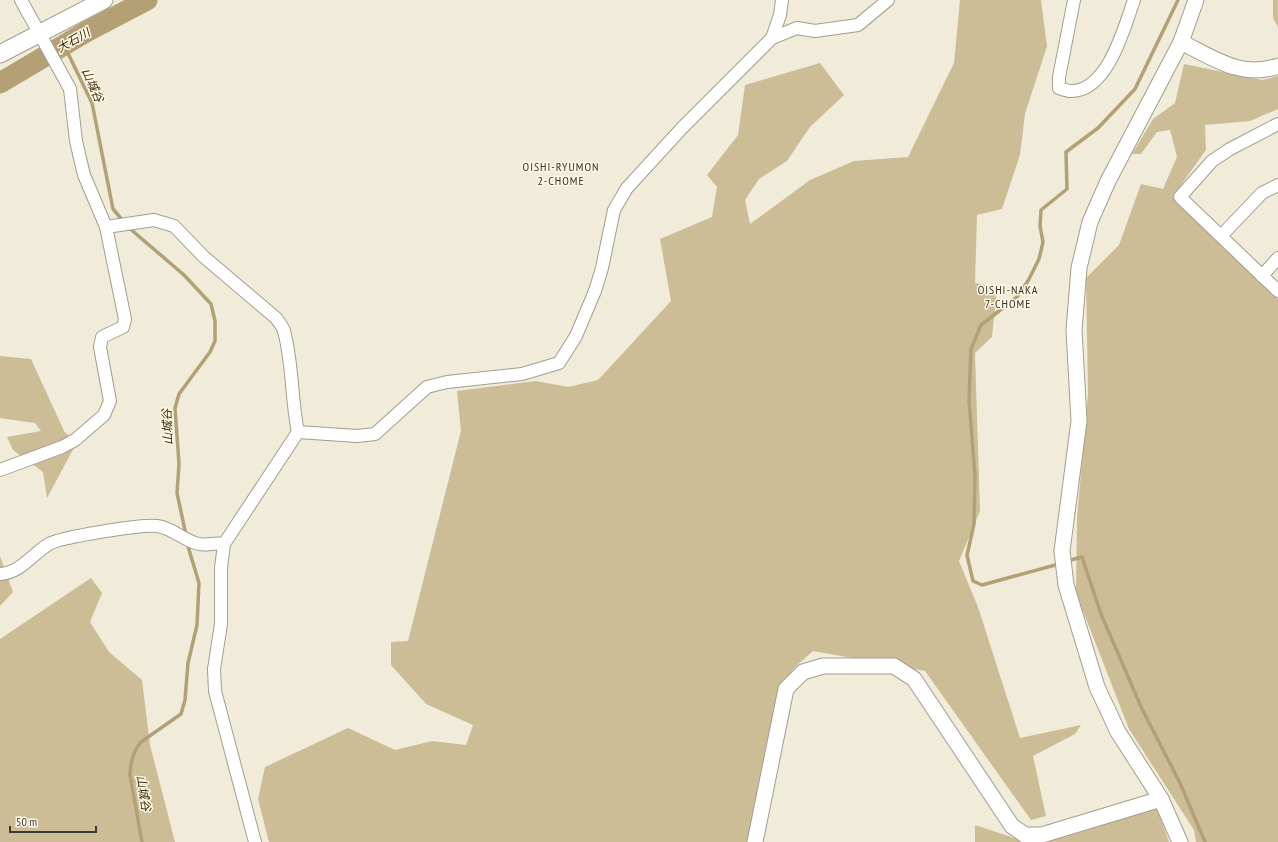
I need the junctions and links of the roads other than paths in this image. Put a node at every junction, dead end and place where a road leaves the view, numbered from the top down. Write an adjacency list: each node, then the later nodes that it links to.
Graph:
1 (21, 0): 8 (street)
2 (104, 0): 8 (main road)
3 (782, 0): 9 (street)
4 (888, 0): 9 (street)
5 (1074, 0): 6 (street)
6 (1134, 0)
7 (1196, 0): 10 (street)
8 (43, 37): 11 (main road); 15 (street)
9 (772, 38): 20 (street)
10 (1181, 42): 12 (street); 24 (street)
11 (0, 54)
12 (1278, 66)
13 (1278, 124): 16 (street)
14 (1278, 185): 16 (street)
15 (106, 227): 20 (street); 21 (street)
16 (1221, 236): 18 (street)
17 (1278, 258): 18 (street)
18 (1262, 276): 19 (street)
19 (1278, 291)
20 (298, 432): 22 (street)
21 (0, 470)
22 (224, 544): 23 (street); 25 (street)
23 (0, 574)
24 (1161, 799): 26 (street); 27 (street)
25 (255, 842)
26 (755, 842)
27 (1180, 842)

